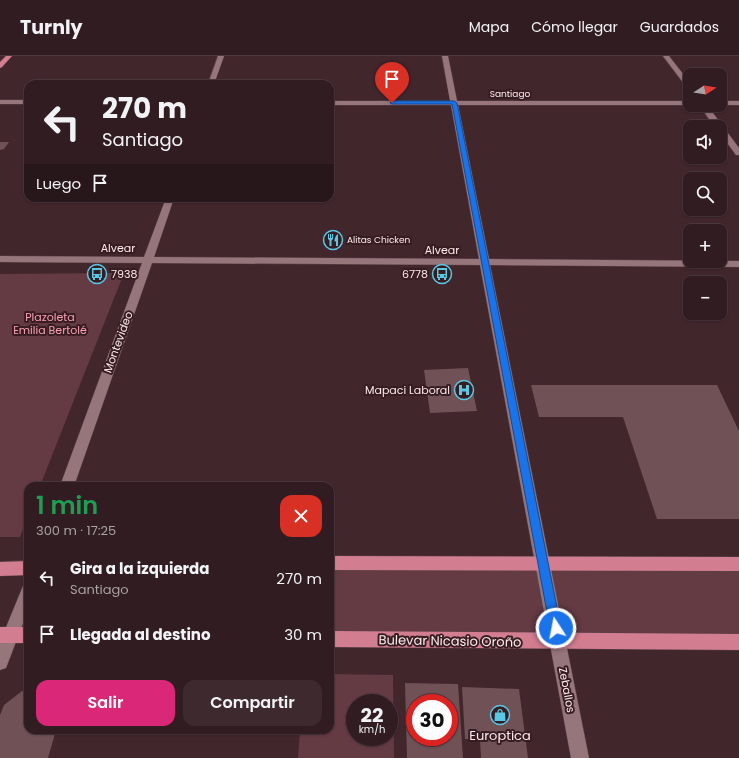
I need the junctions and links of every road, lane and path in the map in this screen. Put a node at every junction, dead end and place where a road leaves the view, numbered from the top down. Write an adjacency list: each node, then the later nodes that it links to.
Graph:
1 (9, 56): 5 (main road)
2 (221, 56): 7 (street)
3 (445, 56): 11 (street, Zeballos)
4 (666, 56): 6 (street)
5 (0, 66)
6 (683, 79)
7 (212, 80)
8 (0, 102): 9 (street)
9 (24, 102)
10 (334, 103): 11 (street, Santiago)
11 (454, 103): 12 (street, Santiago); 22 (street, Zeballos)
12 (683, 103)
13 (727, 103): 14 (street)
14 (739, 103)
15 (708, 112): 16 (street)
16 (715, 120)
17 (727, 137): 18 (street)
18 (739, 153)
19 (169, 202): 21 (street, Montevideo)
20 (0, 259): 21 (street, Alvear)
21 (148, 260): 22 (street, Alvear); 24 (street, Montevideo)
22 (485, 262): 23 (street, Alvear); 26 (street, Zeballos)
23 (739, 264)
24 (68, 482)
25 (334, 563): 26 (main road)
26 (543, 564): 27 (main road); 34 (street, Zeballos)
27 (739, 564)
28 (24, 568): 29 (main road)
29 (0, 569)
30 (24, 599): 31 (street)
31 (5, 635): 32 (main road); 36 (street)
32 (24, 635)
33 (334, 639): 34 (main road, Bulevar Nicasio Oroño)
34 (558, 642): 35 (main road, Bulevar Nicasio Oroño); 37 (street, Zeballos)
35 (739, 642)
36 (0, 662)
37 (580, 758)

